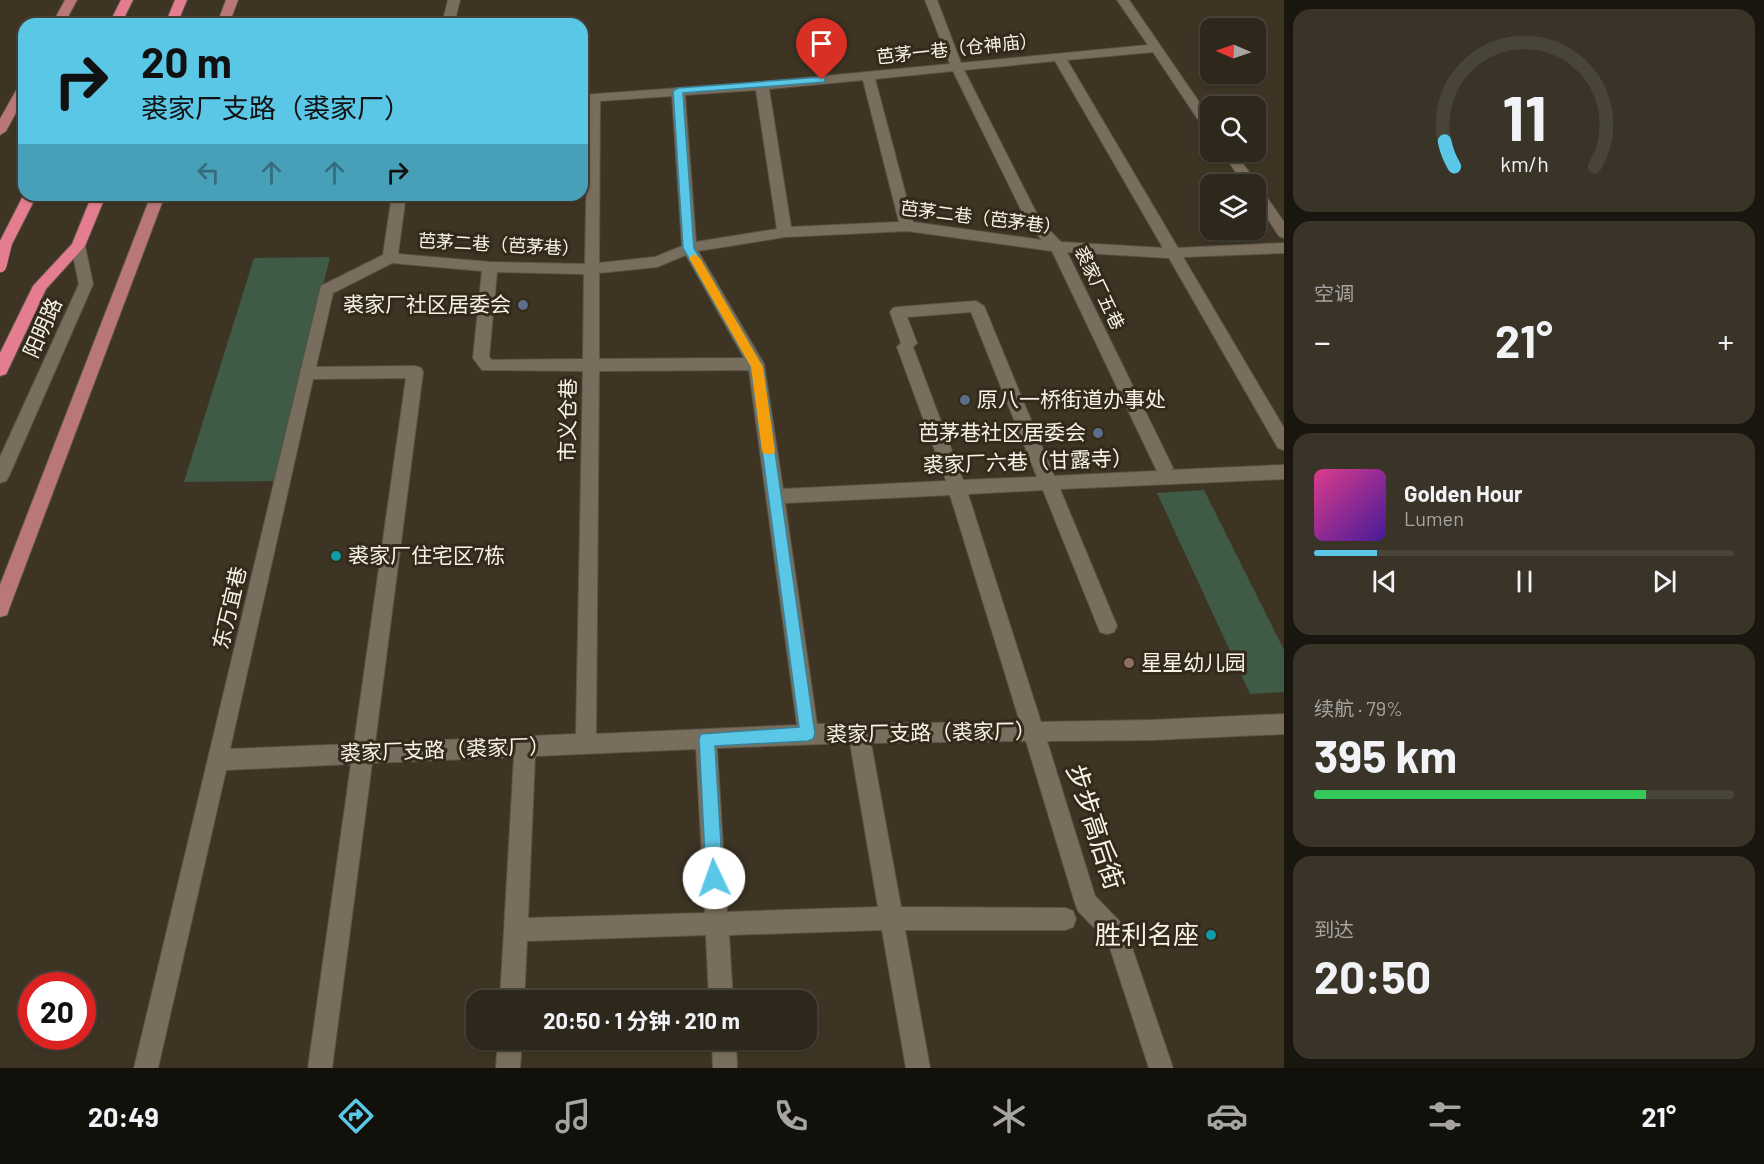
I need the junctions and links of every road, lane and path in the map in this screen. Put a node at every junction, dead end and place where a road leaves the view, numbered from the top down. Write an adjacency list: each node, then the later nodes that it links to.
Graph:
1 (71, 0): 8 (main road)
2 (127, 0): 9 (highway)
3 (182, 0): 10 (highway)
4 (232, 0): 11 (main road)
5 (454, 0): 12 (street)
6 (931, 0): 15 (street, 裘家厂五巷)
7 (1123, 0): 13 (street)
8 (61, 18)
9 (118, 18)
10 (174, 18)
11 (226, 18)
12 (450, 18)
13 (1156, 48): 14 (street, 芭茅一巷（仓神庙）); 21 (street)
14 (1059, 57): 15 (street, 芭茅一巷（仓神庙）); 36 (street)
15 (957, 68): 16 (street, 芭茅一巷（仓神庙）); 33 (street, 裘家厂五巷)
16 (868, 76): 17 (street, 芭茅一巷（仓神庙）); 28 (street)
17 (762, 86): 18 (street, 芭茅一巷（仓神庙）); 29 (street)
18 (678, 91): 19 (street, 芭茅一巷（仓神庙）); 34 (street)
19 (588, 97): 40 (street, 市义仓巷)
20 (18, 98): 22 (main road)
21 (1200, 112)
22 (0, 131)
23 (27, 201): 32 (highway)
24 (97, 201): 31 (highway)
25 (156, 201): 52 (main road)
26 (398, 201): 37 (street)
27 (1266, 207): 30 (street)
28 (908, 226): 29 (street, 芭茅二巷（芭茅巷）); 33 (street, 芭茅二巷（芭茅巷）)
29 (785, 232): 34 (street, 芭茅二巷（芭茅巷）)
30 (1284, 233)
31 (78, 246): 43 (highway); 48 (street, 阳明路)
32 (2, 247): 38 (highway, bridge)
33 (1057, 247): 36 (street, 芭茅二巷（芭茅巷）); 46 (street, 裘家厂五巷)
34 (689, 248): 40 (street, 芭茅二巷（芭茅巷）); 41 (street)
35 (1284, 248): 36 (street, 芭茅二巷（芭茅巷）)
36 (1173, 253): 45 (street)
37 (390, 258): 39 (street, 芭茅二巷（芭茅巷）); 44 (street, 东万宜巷)
38 (0, 266)
39 (490, 267): 40 (street, 芭茅二巷（芭茅巷）); 42 (street)
40 (591, 269): 42 (street, 市义仓巷)
41 (756, 364): 42 (street); 51 (street)
42 (591, 365): 59 (street, 市义仓巷)
43 (0, 370)
44 (307, 373): 61 (street); 62 (street, 东万宜巷)
45 (1284, 443)
46 (1164, 468)
47 (1284, 472): 49 (street, 裘家厂六巷（甘露寺）)
48 (0, 476)
49 (1049, 484): 50 (street, 裘家厂六巷（甘露寺）); 50 (street, 步步高后街); 53 (street)
50 (957, 488): 51 (street, 裘家厂六巷（甘露寺）); 55 (street, 步步高后街)
51 (774, 496): 56 (street)
52 (0, 609)
53 (1107, 627)
54 (1284, 724): 55 (street, 裘家厂支路（裘家厂）)
55 (1035, 732): 57 (street, 裘家厂支路（裘家厂）); 76 (street, 步步高后街)
56 (808, 734): 57 (street, 裘家厂支路（裘家厂）); 58 (street, 裘家厂支路（裘家厂）)
57 (859, 734): 63 (street)
58 (706, 739): 59 (street, 裘家厂支路（裘家厂）); 65 (street)
59 (586, 744): 60 (street, 裘家厂支路（裘家厂）)
60 (525, 747): 61 (street, 裘家厂支路（裘家厂）); 66 (street)
61 (363, 753): 62 (street, 裘家厂支路（裘家厂）); 72 (street)
62 (218, 760): 71 (street, 东万宜巷)
63 (892, 918): 64 (street); 65 (street); 75 (street)
64 (1065, 919)
65 (717, 924): 66 (street); 68 (street)
66 (516, 930): 67 (street)
67 (513, 990)
68 (720, 990)
69 (509, 1050): 73 (street)
70 (724, 1050): 74 (street)
71 (146, 1068)
72 (320, 1068)
73 (508, 1068)
74 (725, 1068)
75 (918, 1068)
76 (1161, 1068)

